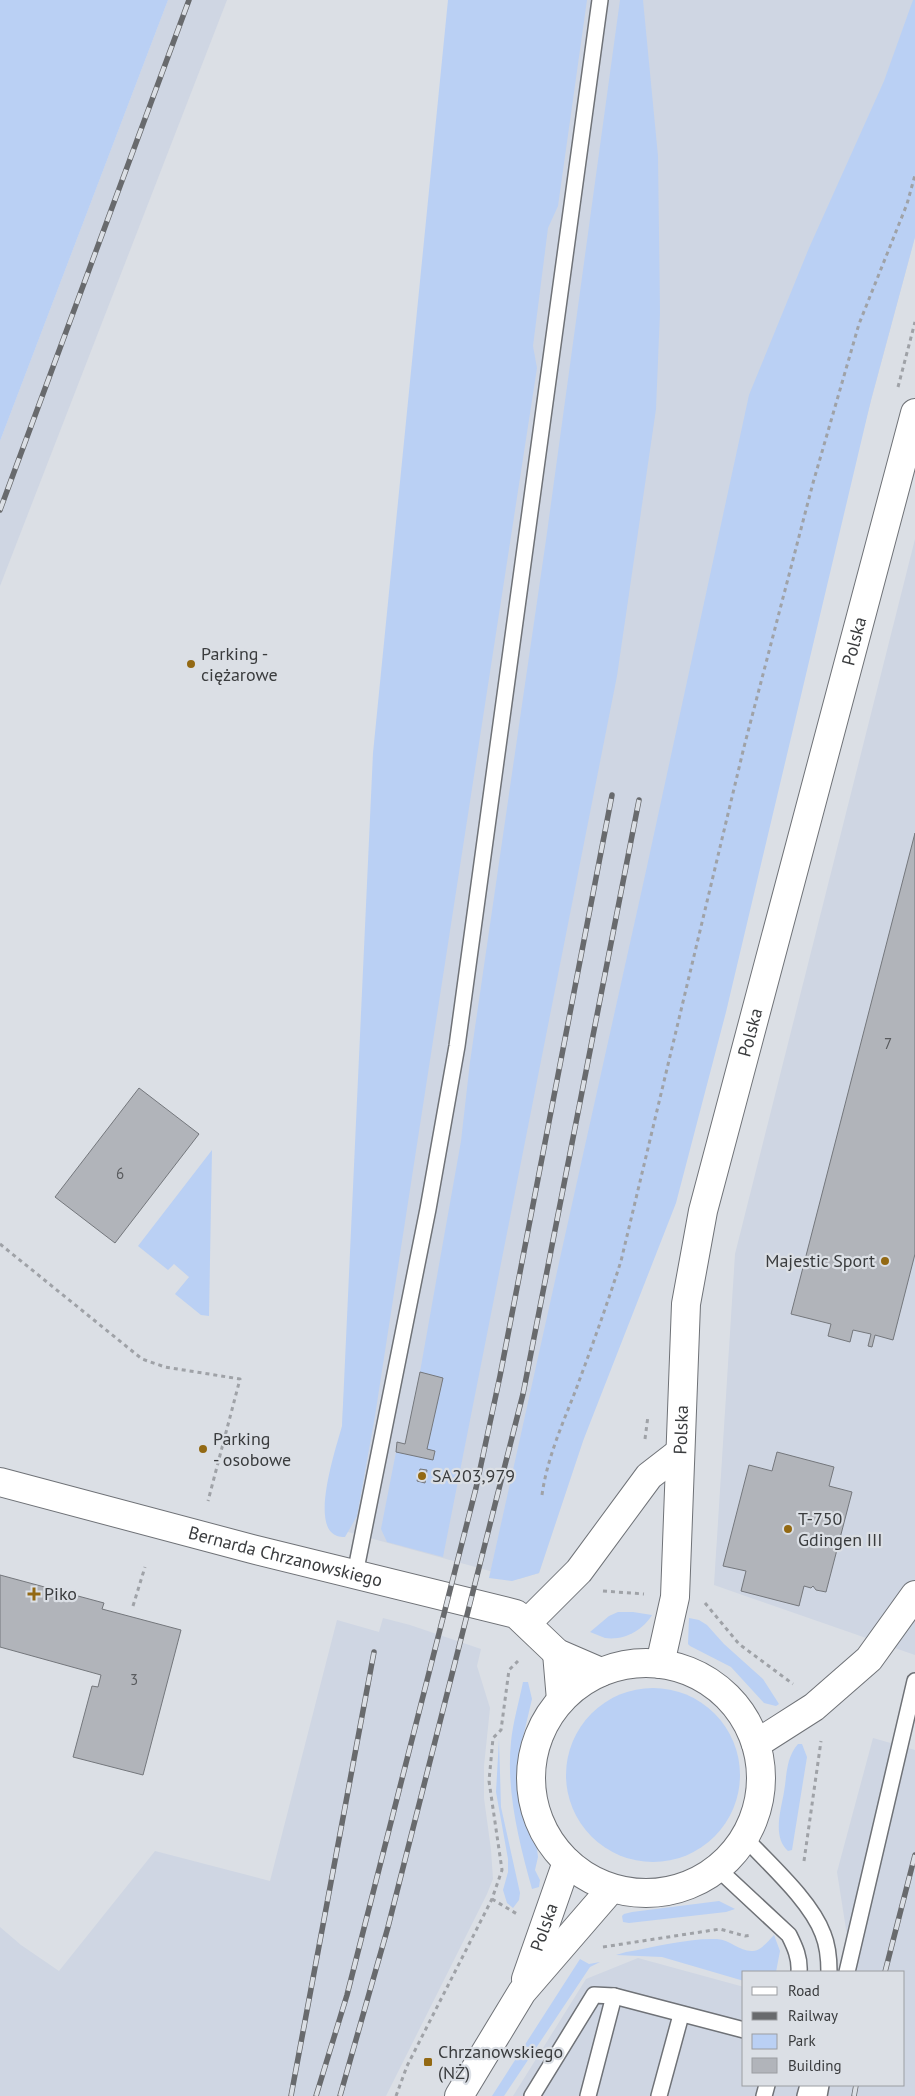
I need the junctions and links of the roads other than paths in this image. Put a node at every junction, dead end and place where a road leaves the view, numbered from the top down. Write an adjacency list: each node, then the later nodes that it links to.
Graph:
1 (600, 0): 5 (lane)
2 (915, 413): 3 (main road, Polska)
3 (680, 1452): 7 (main road); 9 (main road, Polska)
4 (0, 1482): 5 (main road, Bernarda Chrzanowskiego)
5 (355, 1574): 7 (main road, Bernarda Chrzanowskiego)
6 (915, 1595): 13 (main road)
7 (527, 1623): 8 (main road, Bernarda Chrzanowskiego)
8 (557, 1653): 10 (main road, Bernarda Chrzanowskiego); 12 (main road)
9 (660, 1664): 10 (main road); 13 (main road)
10 (601, 1672): 12 (main road)
11 (915, 1681): 20 (lane)
12 (561, 1700): 15 (main road)
13 (756, 1744): 14 (main road)
14 (745, 1838): 16 (main road); 19 (lane)
15 (567, 1862): 17 (main road); 21 (main road, Polska)
16 (717, 1868): 17 (main road); 18 (lane)
17 (611, 1889): 21 (main road, Polska)
18 (799, 1971)
19 (829, 1971)
20 (848, 1971)
21 (522, 1992): 25 (main road, Polska)
22 (614, 1996): 23 (lane); 26 (lane); 27 (lane)
23 (681, 2015): 24 (lane); 28 (lane)
24 (742, 2030)
25 (459, 2096)
26 (532, 2096)
27 (588, 2096)
28 (659, 2096)

